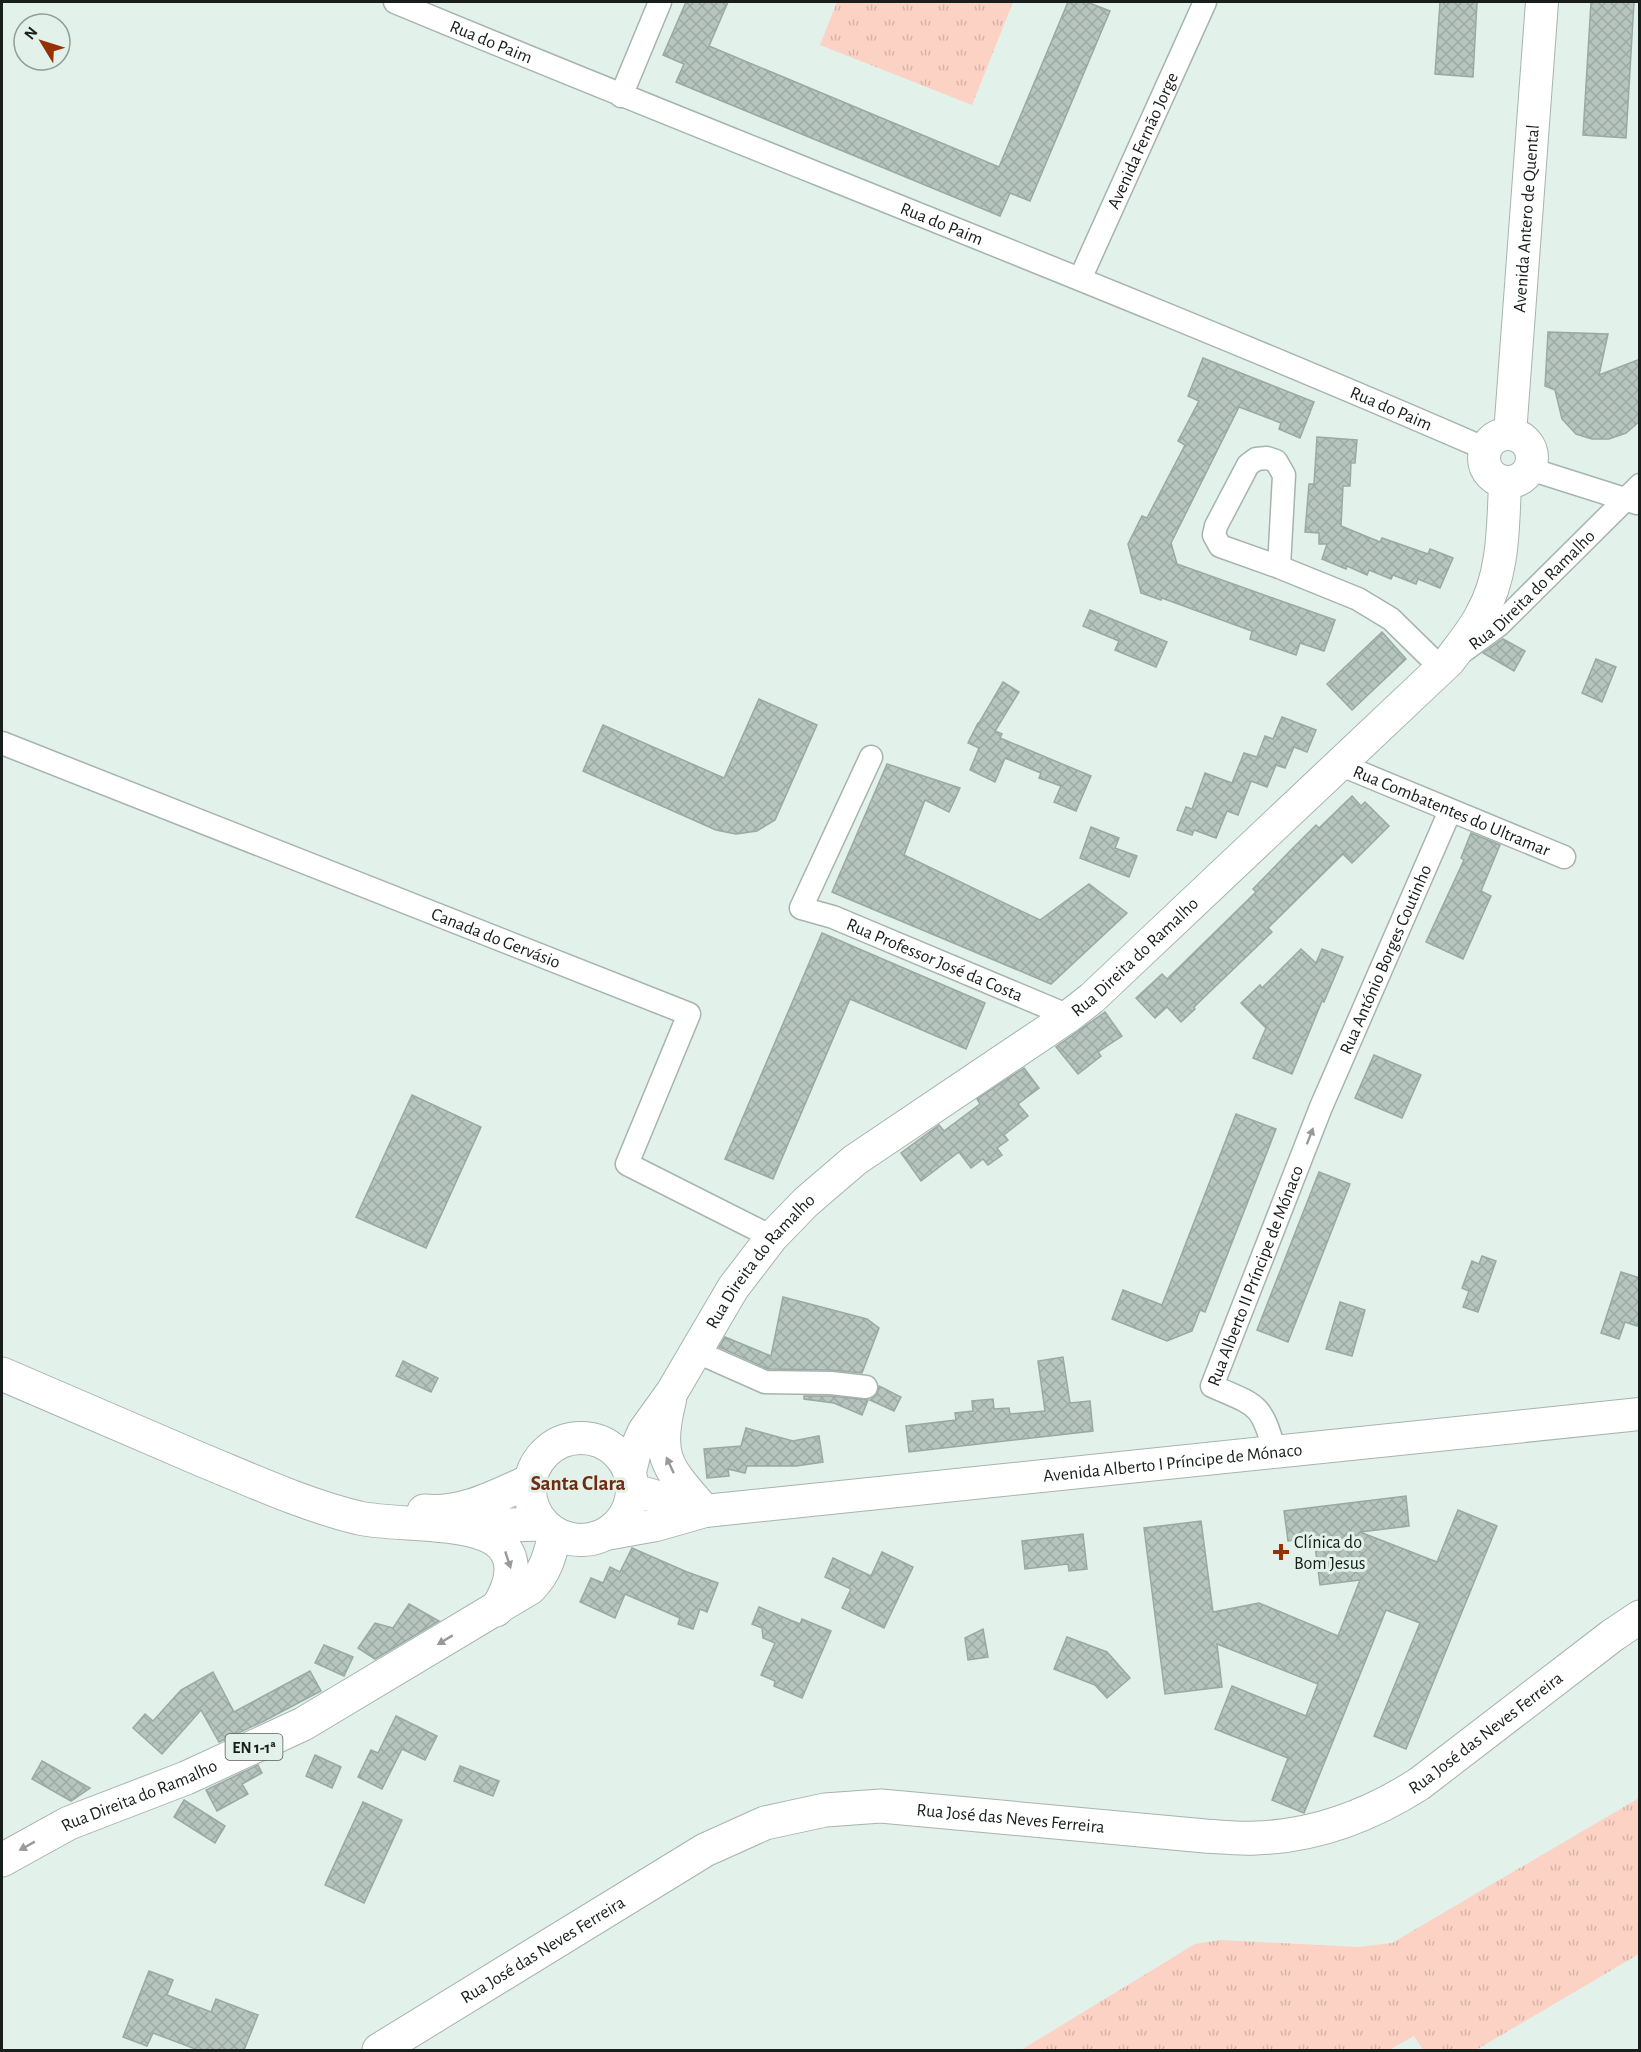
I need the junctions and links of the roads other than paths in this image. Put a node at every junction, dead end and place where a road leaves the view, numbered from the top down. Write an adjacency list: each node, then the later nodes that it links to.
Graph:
1 (395, 2): 5 (street, Rua do Paim)
2 (660, 2): 5 (street)
3 (1205, 2): 6 (street, Avenida Fernão Jorge)
4 (1542, 2): 7 (main road, Avenida Antero de Quental)
5 (621, 96): 6 (street, Rua do Paim)
6 (1080, 279): 7 (street, Rua do Paim)
7 (1498, 441): 8 (main road); 8 (main road)
8 (1517, 476): 9 (street); 11 (main road)
9 (1635, 496): 11 (street, Rua Direita do Ramalho)
10 (1279, 567): 10 (street); 11 (street)
11 (1445, 664): 14 (main road, Rua Direita do Ramalho)
12 (2, 742): 19 (street, Canada do Gervásio)
13 (871, 757): 17 (street, Rua Professor José da Costa)
14 (1339, 764): 15 (street, Rua Combatentes do Ultramar); 17 (main road, Rua Direita do Ramalho)
15 (1450, 811): 16 (street, Rua Combatentes do Ultramar); 18 (street, Rua António Borges Coutinho)
16 (1564, 856)
17 (1069, 1016): 19 (main road, Rua Direita do Ramalho)
18 (1321, 1107): 27 (street, Rua Alberto II Príncipe de Mónaco, one-way to 18)
19 (772, 1237): 20 (main road, Rua Direita do Ramalho)
20 (695, 1351): 23 (street); 24 (main road, Rua Direita do Ramalho)
21 (2, 1352): 28 (main road)
22 (2, 1374): 31 (main road)
23 (866, 1387)
24 (664, 1402): 26 (main road); 29 (main road, Rua Direita do Ramalho); 30 (main road, one-way to 24)
25 (1640, 1414): 27 (main road, Avenida Alberto I Príncipe de Mónaco)
26 (595, 1439): 28 (main road); 29 (main road)
27 (1275, 1452): 30 (main road, Avenida Alberto I Príncipe de Mónaco)
28 (530, 1481): 32 (main road)
29 (631, 1481): 30 (main road, Avenida Alberto I Príncipe de Mónaco); 33 (main road)
30 (705, 1511): 33 (main road, Avenida Alberto I Príncipe de Mónaco)
31 (442, 1527): 32 (main road); 35 (main road, one-way to 35)
32 (549, 1529): 33 (main road); 35 (main road, EN 1-1ª)
33 (606, 1534)
34 (1640, 1604): 37 (main road)
35 (496, 1610): 38 (main road, Rua Direita do Ramalho / EN 1-1ª, one-way to 38)
36 (1640, 1617): 37 (main road, Rua José das Neves Ferreira)
37 (1613, 1635): 39 (main road, Rua José das Neves Ferreira)
38 (2, 1860)
39 (379, 2050)

